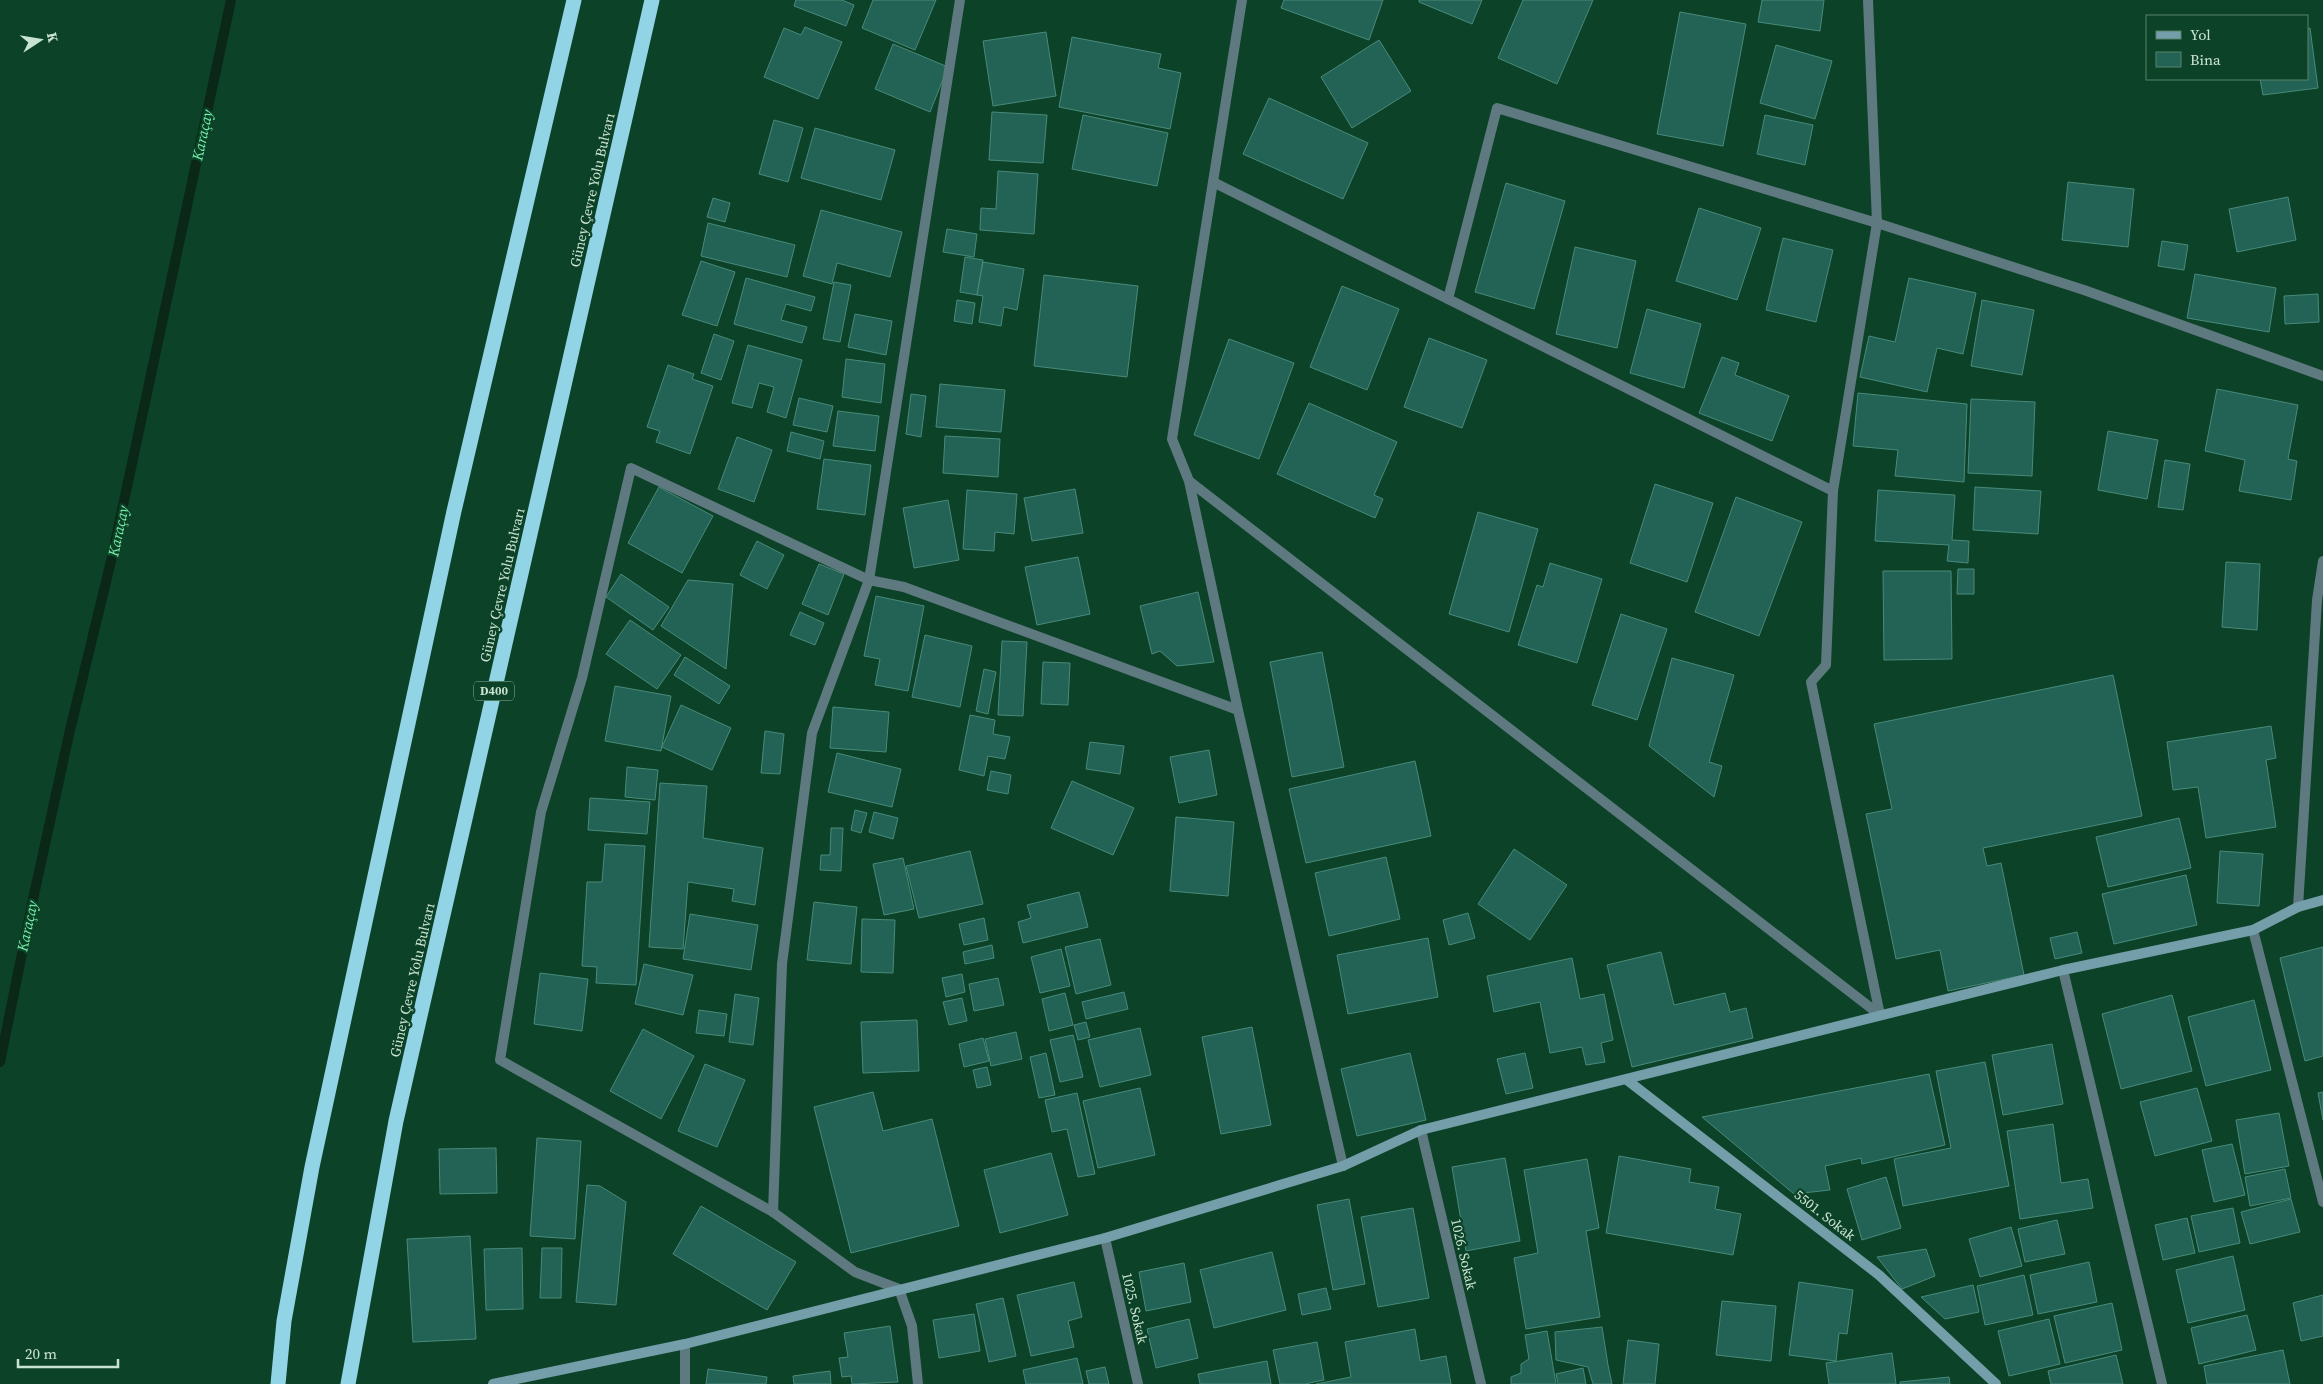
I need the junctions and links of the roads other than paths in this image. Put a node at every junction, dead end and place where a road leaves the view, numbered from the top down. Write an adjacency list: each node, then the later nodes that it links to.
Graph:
1 (574, 0): 28 (highway)
2 (652, 0): 29 (highway, Güney Çevre Yolu Bulvarı / D400)
3 (960, 0): 13 (street)
4 (1242, 0): 6 (street)
5 (1868, 0): 7 (street)
6 (1213, 182): 8 (street); 10 (street)
7 (1877, 223): 8 (street); 9 (street); 11 (street)
8 (1448, 299): 11 (street)
9 (2323, 376)
10 (1189, 481): 14 (street); 19 (street)
11 (1832, 491): 19 (street)
12 (2323, 561): 16 (street)
13 (869, 580): 14 (street); 24 (street); 24 (street)
14 (1238, 710): 22 (street)
15 (2323, 900): 16 (street)
16 (2298, 907): 17 (street)
17 (2252, 930): 18 (street); 23 (street)
18 (2063, 970): 19 (street); 36 (street)
19 (1880, 1015): 20 (street)
20 (1627, 1080): 21 (street); 35 (street, 5501. Sokak)
21 (1421, 1130): 22 (street); 34 (street, 1026. Sokak)
22 (1343, 1166): 25 (street)
23 (2323, 1202)
24 (773, 1212): 26 (street)
25 (1106, 1238): 26 (street); 33 (street, 1025. Sokak)
26 (899, 1289): 27 (street); 32 (street)
27 (685, 1344): 30 (street); 31 (street)
28 (278, 1384)
29 (348, 1384)
30 (493, 1384)
31 (685, 1384)
32 (918, 1384)
33 (1138, 1384)
34 (1481, 1384)
35 (1996, 1384)
36 (2162, 1384)

